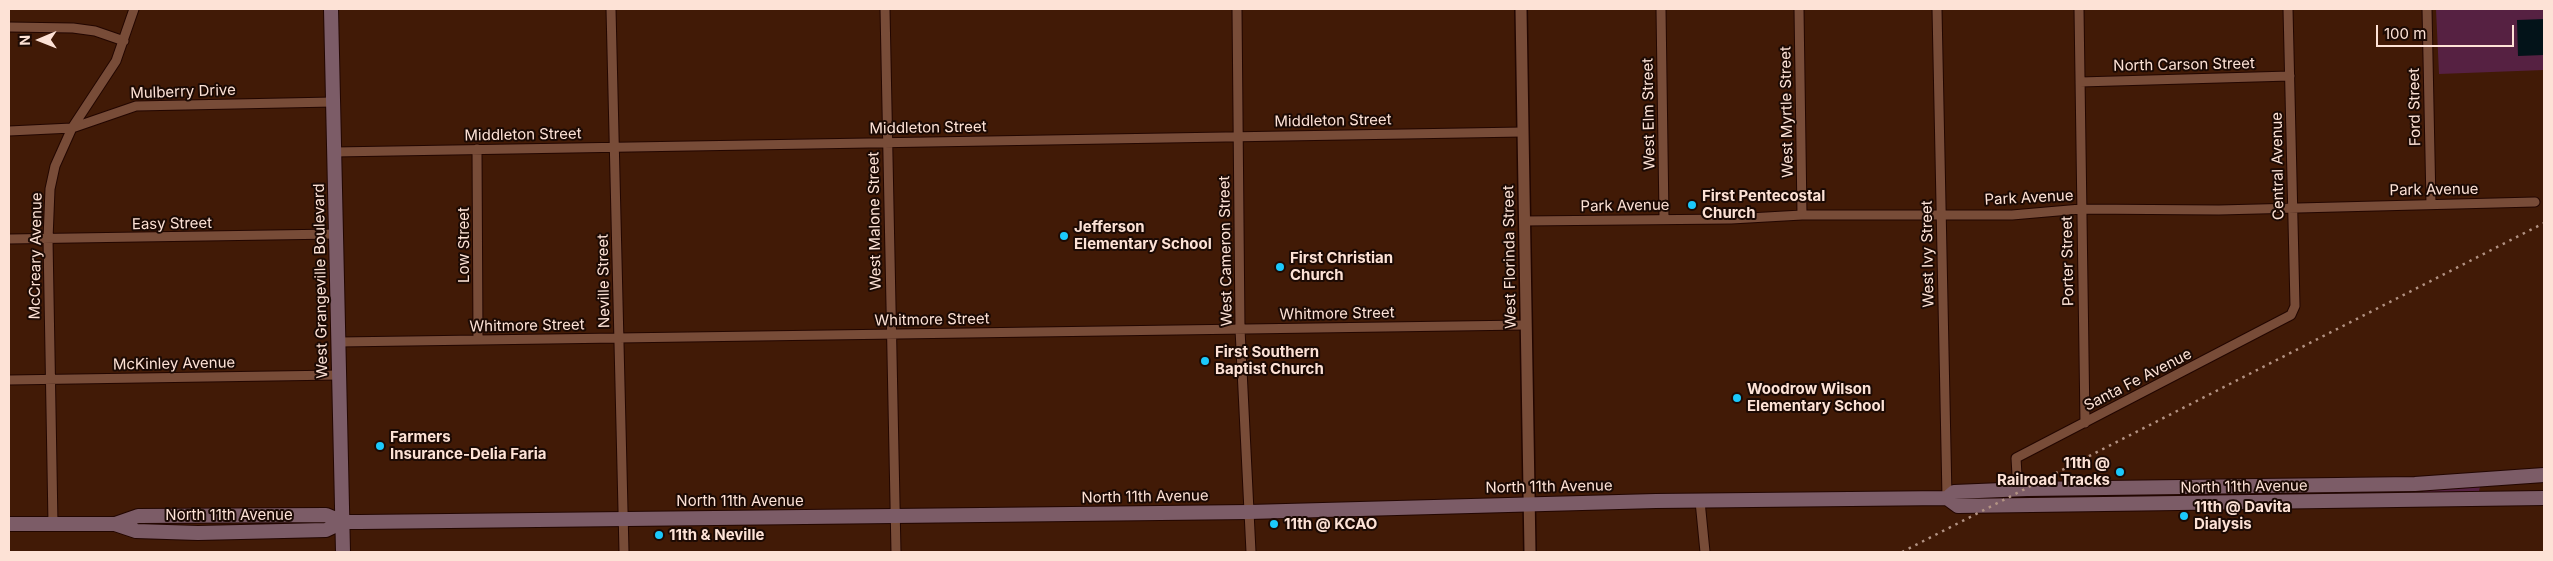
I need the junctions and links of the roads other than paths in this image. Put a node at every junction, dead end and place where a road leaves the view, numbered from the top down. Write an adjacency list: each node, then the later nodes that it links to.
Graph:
1 (134, 9): 14 (street, McCreary Avenue)
2 (331, 9): 17 (main road, West Grangeville Boulevard)
3 (612, 9): 23 (street, Neville Street)
4 (885, 9): 22 (street, West Malone Street)
5 (1237, 9): 21 (street, West Cameron Street)
6 (1521, 9): 20 (street, West Florinda Street)
7 (1661, 9): 32 (street, West Elm Street)
8 (1799, 9): 31 (street, West Myrtle Street)
9 (1937, 9): 30 (street, West Ivy Street)
10 (2079, 9): 16 (street, Porter Street)
11 (2288, 9): 15 (street, Central Avenue)
12 (2427, 9): 27 (street, Ford Street)
13 (9, 27): 14 (street)
14 (124, 41): 18 (street, McCreary Avenue)
15 (2290, 76): 16 (street, North Carson Street); 28 (street, Central Avenue)
16 (2080, 82): 29 (street, Porter Street)
17 (333, 102): 18 (street, Mulberry Drive); 25 (main road, West Grangeville Boulevard)
18 (72, 128): 19 (street, Mulberry Drive); 36 (street, McCreary Avenue)
19 (9, 131)
20 (1523, 132): 21 (street, Middleton Street); 33 (street, West Florinda Street)
21 (1238, 136): 22 (street, Middleton Street); 39 (street, West Cameron Street)
22 (888, 142): 23 (street, Middleton Street); 40 (street, West Malone Street)
23 (615, 147): 24 (street, Middleton Street); 41 (street, Neville Street)
24 (477, 150): 25 (street, Middleton Street); 42 (street, Low Street)
25 (334, 152): 34 (main road, West Grangeville Boulevard)
26 (2535, 202): 27 (street, Park Avenue)
27 (2431, 204): 28 (street, Park Avenue)
28 (2293, 207): 29 (street, Park Avenue); 37 (street, Central Avenue)
29 (2081, 209): 30 (street, Park Avenue); 47 (street, Porter Street)
30 (1941, 214): 31 (street, Park Avenue); 52 (street, West Ivy Street)
31 (1802, 215): 32 (street, Park Avenue)
32 (1664, 218): 33 (street, Park Avenue)
33 (1524, 221): 38 (street, West Florinda Street)
34 (336, 234): 36 (street, Easy Street); 43 (main road, West Grangeville Boulevard)
35 (9, 239): 36 (street, Easy Street)
36 (48, 239): 46 (street, McCreary Avenue)
37 (2287, 319): 47 (street, Santa Fe Avenue)
38 (1525, 325): 39 (street, Whitmore Street); 57 (street, West Florinda Street)
39 (1240, 329): 40 (street, Whitmore Street); 58 (street, West Cameron Street)
40 (891, 334): 41 (street, Whitmore Street); 59 (street, West Malone Street)
41 (619, 338): 42 (street, Whitmore Street); 60 (street, Neville Street)
42 (478, 340): 43 (street, Whitmore Street)
43 (339, 342): 44 (main road, West Grangeville Boulevard)
44 (339, 375): 46 (street, McKinley Avenue); 61 (main road, West Grangeville Boulevard)
45 (9, 380): 46 (street, McKinley Avenue)
46 (50, 380): 63 (street, McCreary Avenue)
47 (2084, 423): 48 (street, Santa Fe Avenue)
48 (2017, 474)
49 (2544, 476): 50 (main road, North 11th Avenue)
50 (2415, 484): 51 (main road, North 11th Avenue); 54 (main road)
51 (2363, 485): 52 (main road, North 11th Avenue); 56 (main road)
52 (1947, 498): 55 (main road, North 11th Avenue); 56 (main road, North 11th Avenue)
53 (2544, 498): 54 (main road, North 11th Avenue)
54 (2364, 501): 56 (main road, North 11th Avenue)
55 (1700, 502): 57 (main road, North 11th Avenue); 69 (street)
56 (2302, 502)
57 (1529, 505): 58 (main road, North 11th Avenue); 68 (street, West Florinda Street)
58 (1249, 512): 59 (main road, North 11th Avenue); 67 (street, West Cameron Street)
59 (894, 516): 60 (main road, North 11th Avenue); 66 (street, West Malone Street)
60 (623, 518): 61 (main road, North 11th Avenue); 65 (street, Neville Street)
61 (343, 522): 63 (main road, North 11th Avenue); 64 (main road, West Grangeville Boulevard)
62 (9, 524): 63 (main road, North 11th Avenue)
63 (53, 524)
64 (343, 552)
65 (624, 552)
66 (896, 552)
67 (1251, 552)
68 (1530, 552)
69 (1705, 552)

